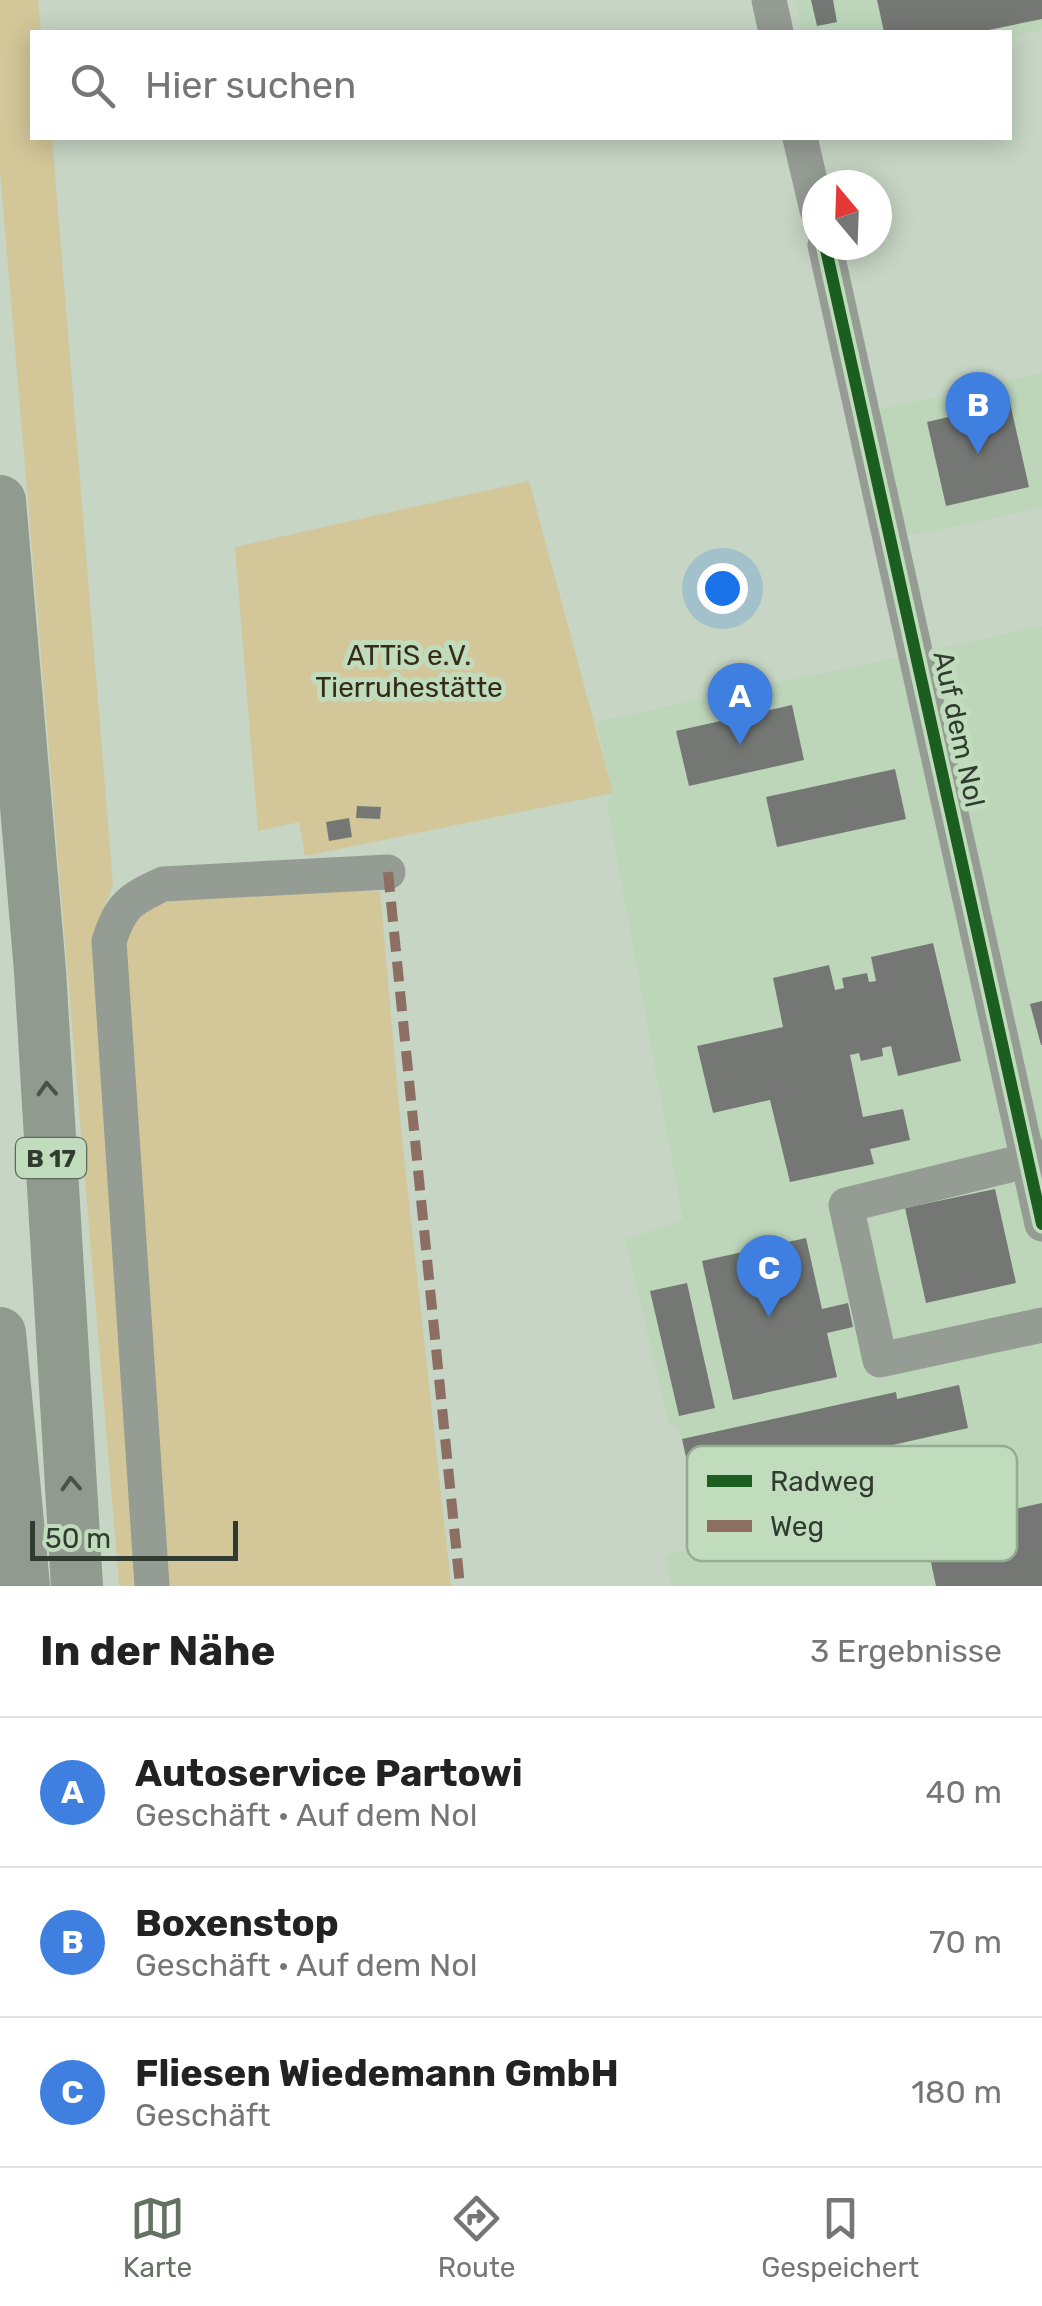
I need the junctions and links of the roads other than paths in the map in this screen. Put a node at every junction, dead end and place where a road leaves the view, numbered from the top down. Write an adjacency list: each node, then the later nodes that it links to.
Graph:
1 (769, 0): 2 (street)
2 (776, 30)
3 (800, 140): 4 (street)
4 (808, 170)
5 (828, 260): 8 (street, Auf dem Nol)
6 (0, 501): 12 (highway, B 17, one-way to 6)
7 (388, 872): 14 (street)
8 (1035, 1159): 9 (street, Auf dem Nol); 10 (street)
9 (1042, 1224)
10 (1042, 1324)
11 (0, 1332): 13 (highway)
12 (77, 1584)
13 (24, 1586)
14 (152, 1586)

